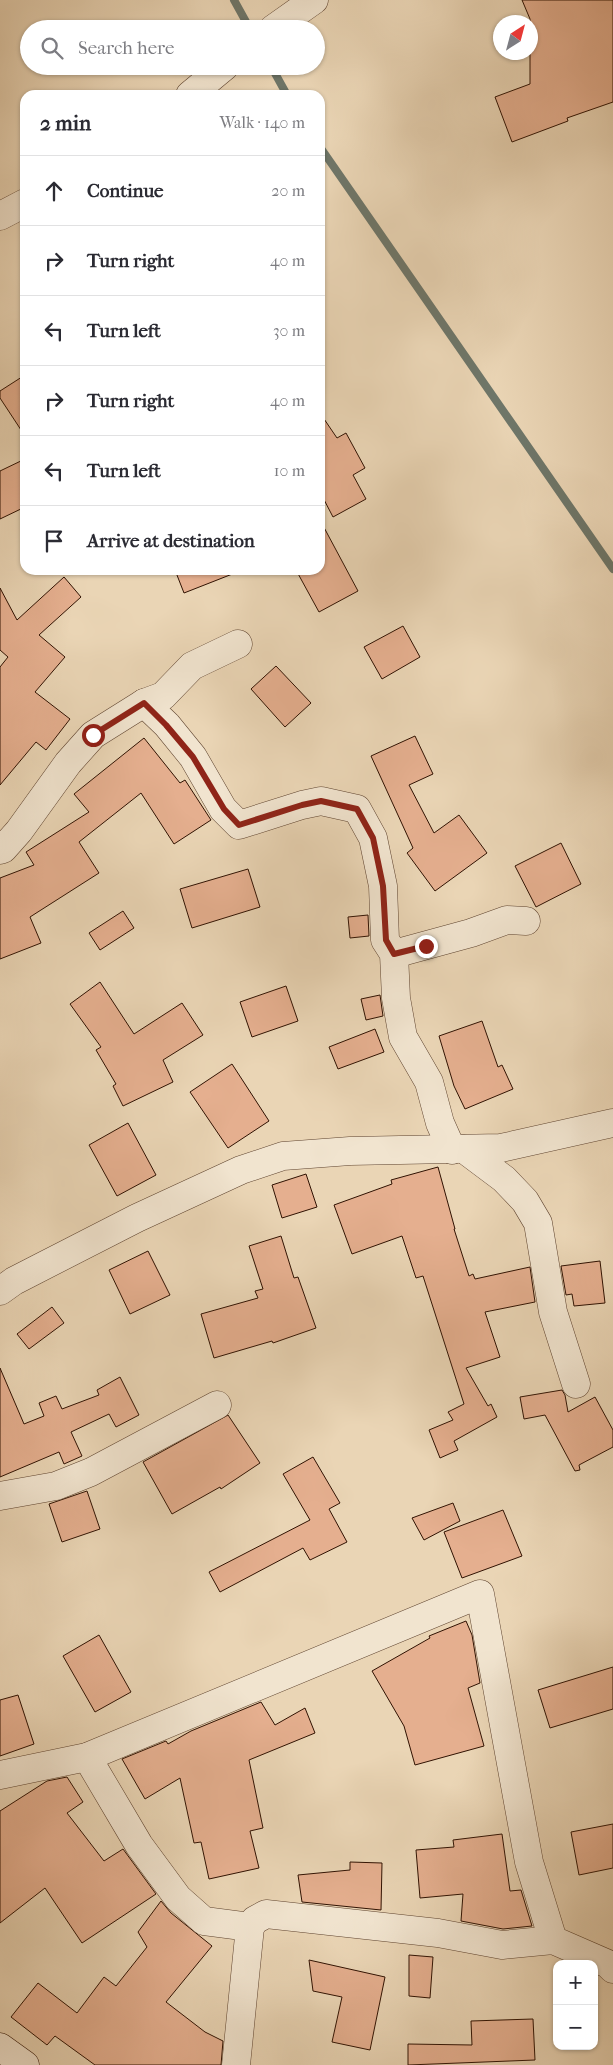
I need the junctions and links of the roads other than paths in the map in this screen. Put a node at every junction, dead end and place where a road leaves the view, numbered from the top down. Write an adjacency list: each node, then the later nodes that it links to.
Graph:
1 (314, 0): 2 (street)
2 (286, 20)
3 (214, 75): 4 (street)
4 (196, 90)
5 (20, 206): 6 (street)
6 (0, 216)
7 (238, 644): 8 (street)
8 (144, 703): 9 (street); 11 (street)
9 (0, 850)
10 (526, 921): 11 (street)
11 (394, 954): 13 (street)
12 (613, 1123): 13 (street)
13 (458, 1149): 14 (street); 15 (street)
14 (0, 1290)
15 (576, 1384)
16 (217, 1405): 17 (street)
17 (0, 1496)
18 (87, 1757): 19 (street); 20 (street); 21 (street)
19 (0, 1775)
20 (250, 1927): 21 (street); 25 (street)
21 (553, 1940): 22 (street)
22 (613, 1969)
23 (0, 2047): 24 (street)
24 (25, 2065)
25 (236, 2065)

